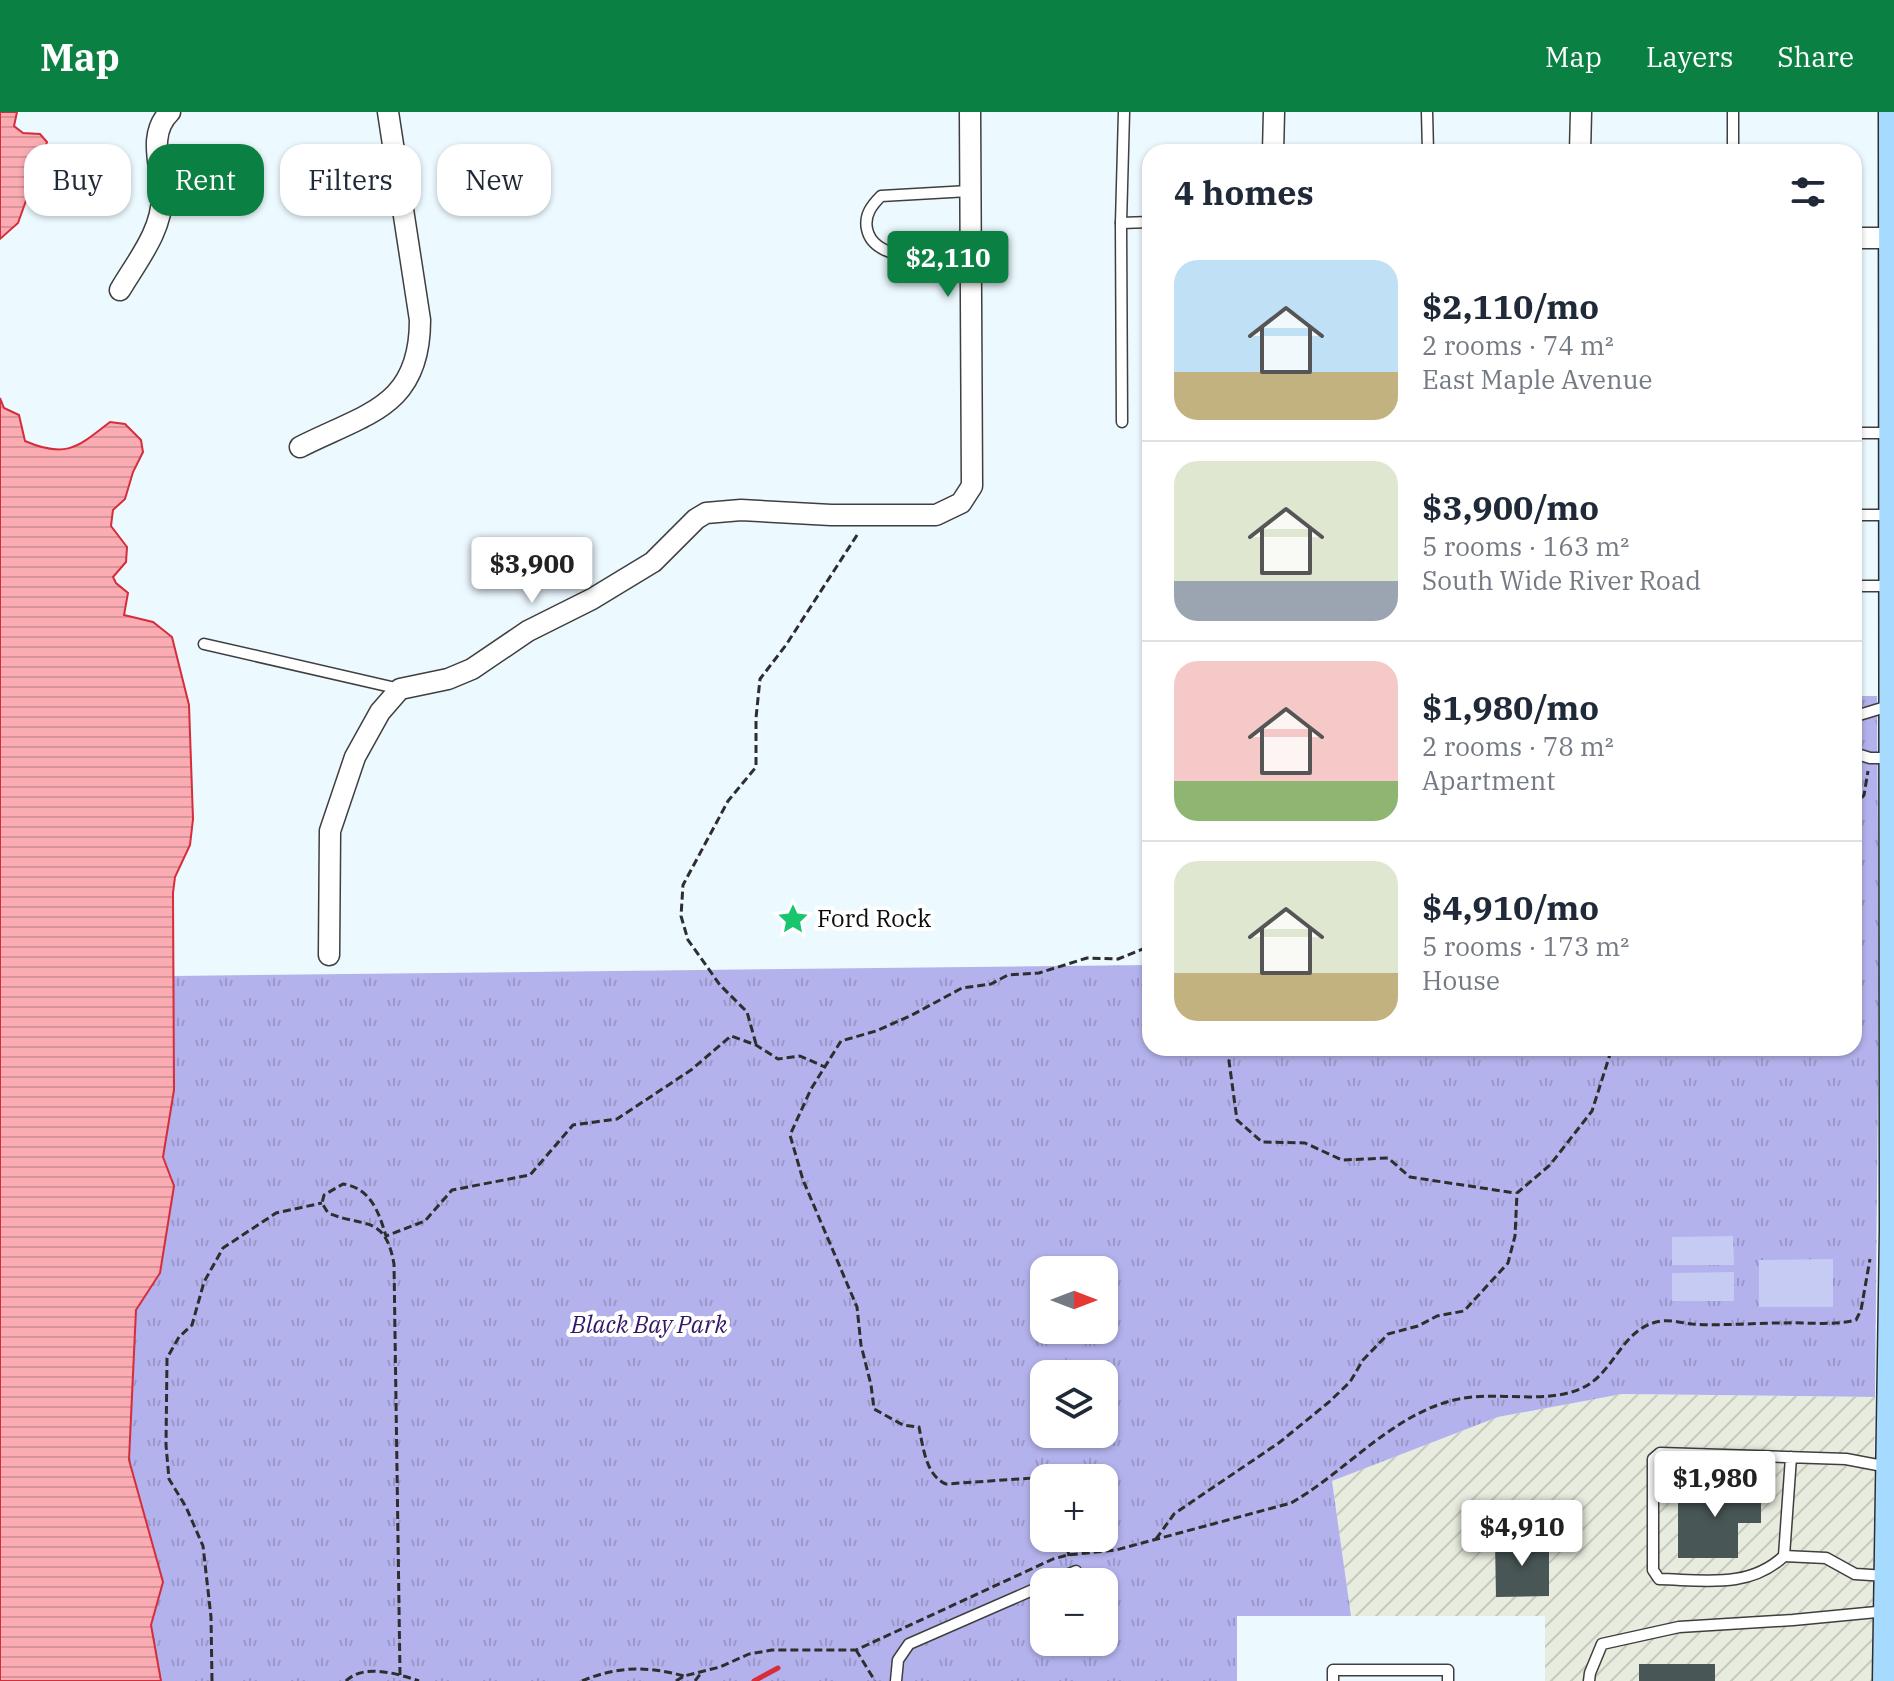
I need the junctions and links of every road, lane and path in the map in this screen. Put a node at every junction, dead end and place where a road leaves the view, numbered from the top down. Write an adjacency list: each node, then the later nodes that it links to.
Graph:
1 (170, 112): 20 (street)
2 (388, 112): 24 (street)
3 (970, 112): 14 (street)
4 (1124, 112): 16 (lane)
5 (1274, 112): 10 (street)
6 (1427, 112): 11 (lane)
7 (1581, 112): 12 (street)
8 (1733, 112): 13 (lane)
9 (1893, 112): 18 (street)
10 (1273, 144)
11 (1428, 144)
12 (1580, 144)
13 (1733, 144)
14 (969, 191): 19 (street); 19 (lane)
15 (1142, 222): 16 (lane)
16 (1121, 223): 21 (lane)
17 (1862, 238): 18 (street)
18 (1893, 238): 23 (street)
19 (970, 258): 25 (street)
20 (120, 290)
21 (1122, 422)
22 (1862, 433): 23 (lane)
23 (1892, 433): 27 (street)
24 (300, 447)
25 (869, 515): 31 (street); 41 (path)
26 (1862, 515): 27 (lane)
27 (1893, 515): 29 (street)
28 (1862, 586): 29 (lane)
29 (1893, 586): 32 (street)
30 (204, 644): 31 (lane)
31 (400, 689): 40 (street)
32 (1894, 705): 33 (lane); 34 (street)
33 (1862, 714)
34 (1894, 718): 36 (street)
35 (1862, 754): 36 (lane)
36 (1882, 758): 37 (street); 38 (path)
37 (1894, 795): 45 (street)
38 (1862, 797)
39 (1142, 949): 44 (path)
40 (329, 955)
41 (756, 1045): 44 (path); 48 (path)
42 (1231, 1056): 46 (path)
43 (1609, 1056): 46 (path)
44 (825, 1067): 53 (path)
45 (1894, 1177): 50 (street)
46 (1517, 1193): 55 (path)
47 (322, 1203): 48 (path); 48 (path); 66 (path)
48 (386, 1236): 63 (path)
49 (1870, 1254): 55 (path)
50 (1893, 1358): 51 (street)
51 (1893, 1404): 54 (street)
52 (1791, 1457): 54 (lane); 58 (lane); 58 (lane)
53 (1030, 1478)
54 (1891, 1481): 60 (street)
55 (1156, 1539): 57 (path)
56 (1067, 1552): 57 (path)
57 (1068, 1555): 61 (path)
58 (1784, 1556): 60 (lane)
59 (1030, 1591): 73 (lane)
60 (1890, 1598): 65 (street); 76 (lane)
61 (856, 1650): 62 (path); 72 (path)
62 (701, 1673): 64 (path); 71 (path)
63 (400, 1675): 67 (path); 68 (path)
64 (684, 1676): 69 (path); 70 (path)
65 (1885, 1677)
66 (212, 1681)
67 (346, 1681)
68 (419, 1681)
69 (582, 1681)
70 (676, 1681)
71 (695, 1681)
72 (875, 1681)
73 (896, 1681)
74 (1333, 1681): 75 (lane)
75 (1448, 1681)
76 (1589, 1681)

